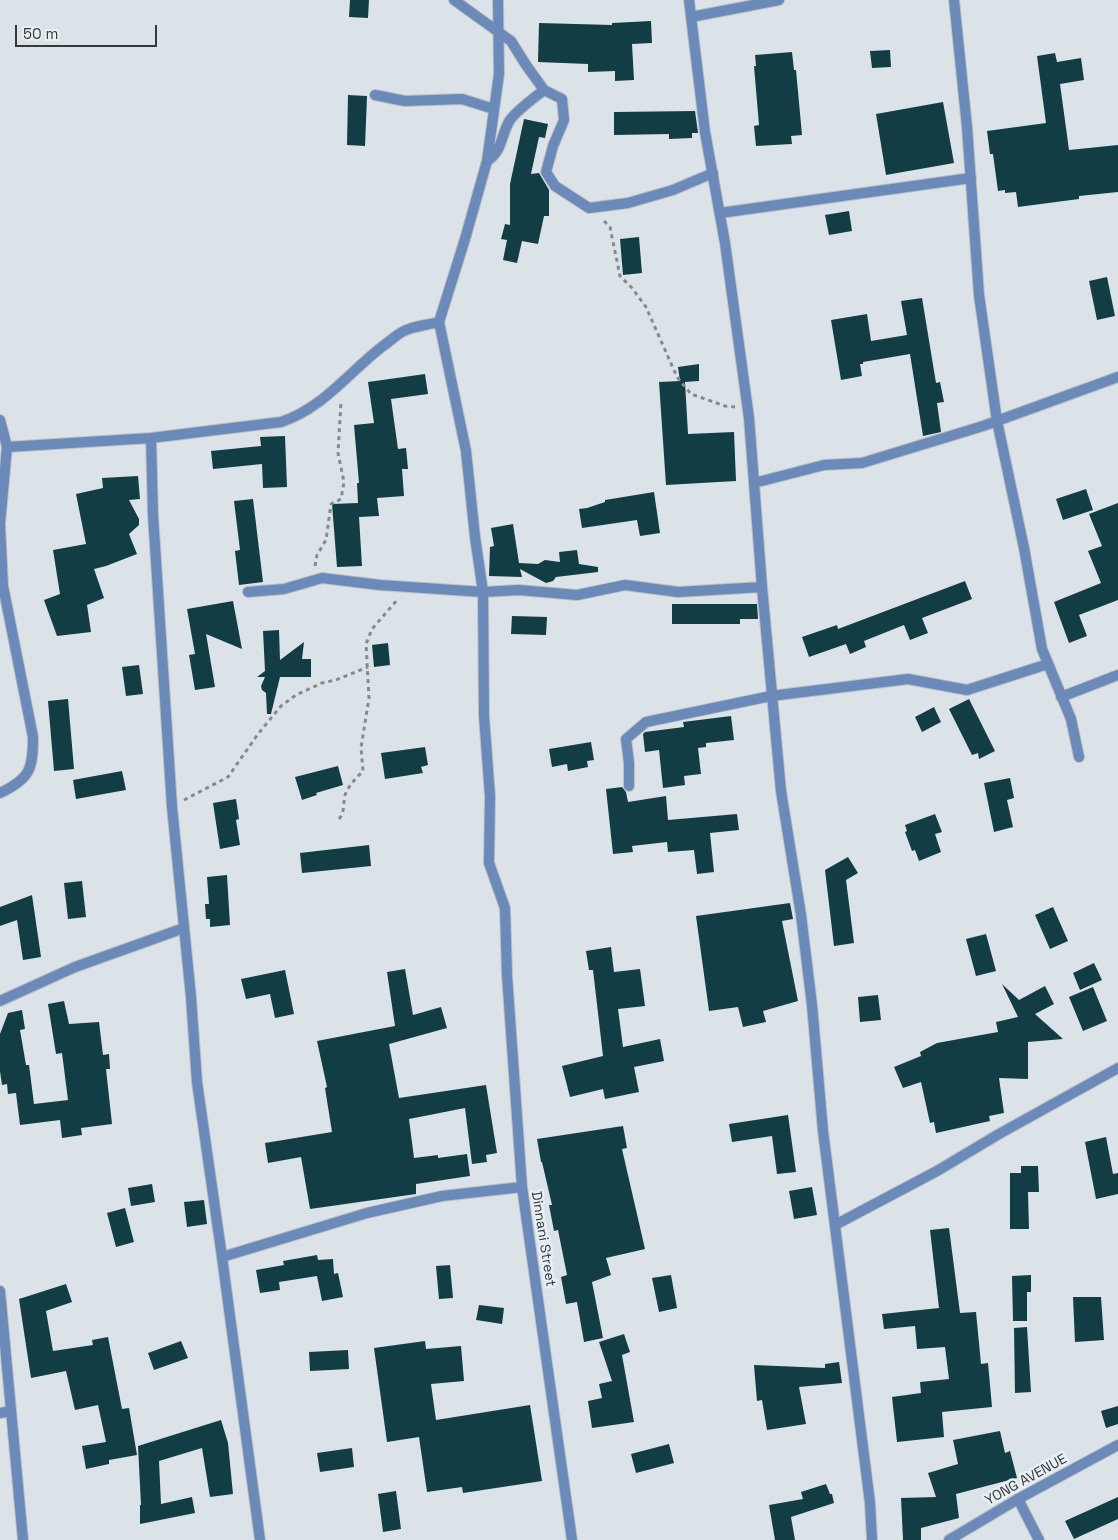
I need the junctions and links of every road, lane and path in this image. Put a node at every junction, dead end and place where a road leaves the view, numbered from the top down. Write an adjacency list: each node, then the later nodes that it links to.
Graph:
1 (454, 0): 7 (street)
2 (498, 0): 7 (street)
3 (689, 0): 6 (street)
4 (779, 0): 6 (street)
5 (954, 0): 13 (street)
6 (691, 17): 12 (street)
7 (498, 33): 8 (street); 10 (street)
8 (544, 90): 11 (street); 14 (street)
9 (374, 96): 10 (street)
10 (494, 109): 11 (street)
11 (487, 161): 16 (street)
12 (713, 173): 14 (street); 15 (street)
13 (970, 178): 15 (street); 21 (street)
14 (598, 207): 19 (path)
15 (720, 213): 19 (street)
16 (439, 322): 18 (street); 29 (street)
17 (1118, 377): 21 (street)
18 (342, 383): 22 (street); 25 (path)
19 (748, 407): 24 (street)
20 (0, 420): 23 (street)
21 (997, 421): 24 (street); 30 (street)
22 (151, 438): 23 (street); 38 (street)
23 (7, 447): 37 (street)
24 (754, 483): 27 (street)
25 (315, 580): 26 (street); 28 (street)
26 (407, 586): 29 (street); 31 (path)
27 (762, 587): 29 (street); 33 (street)
28 (248, 592)
29 (483, 592): 43 (street)
30 (1048, 664): 33 (street); 34 (street)
31 (368, 667): 38 (path); 39 (path)
32 (1118, 675): 34 (street)
33 (771, 696): 36 (street); 44 (street)
34 (1062, 697): 35 (street)
35 (1079, 757)
36 (629, 786)
37 (0, 793)
38 (172, 807): 40 (street)
39 (340, 819)
40 (184, 928): 41 (street); 45 (street)
41 (0, 1001)
42 (1118, 1068): 44 (street)
43 (522, 1187): 45 (street, Dinnani Street); 52 (street, Dinnani Street)
44 (835, 1225): 53 (street)
45 (222, 1257): 51 (street)
46 (0, 1291): 47 (street)
47 (5, 1412): 50 (street)
48 (1118, 1445): 49 (street, YONG AVENUE)
49 (1018, 1499): 54 (street, YONG AVENUE); 55 (street)
50 (23, 1540)
51 (260, 1540)
52 (572, 1540)
53 (872, 1540)
54 (948, 1540)
55 (1039, 1540)

